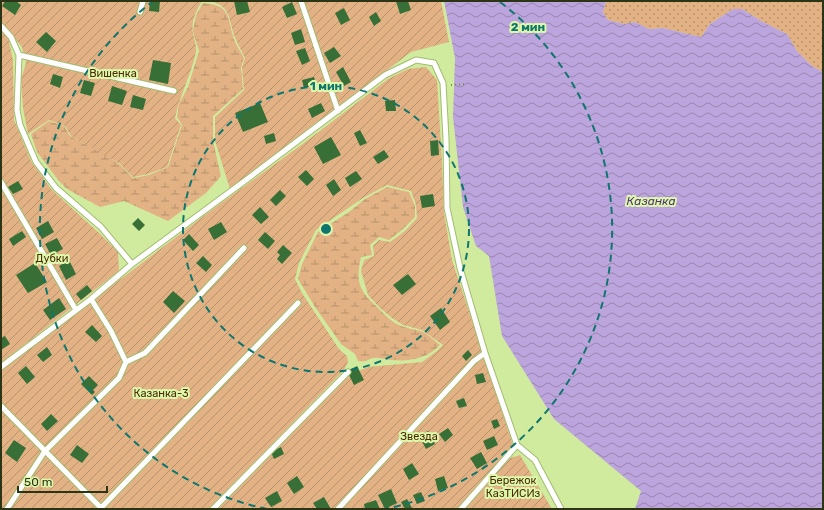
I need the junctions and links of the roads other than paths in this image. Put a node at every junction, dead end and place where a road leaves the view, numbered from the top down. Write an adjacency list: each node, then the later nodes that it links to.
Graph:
1 (143, 1): 3 (lane)
2 (301, 1): 7 (lane)
3 (140, 12)
4 (1, 26): 5 (lane)
5 (19, 55): 6 (lane); 10 (lane)
6 (174, 92)
7 (338, 111): 10 (lane); 14 (lane)
8 (1, 182): 13 (lane)
9 (244, 248): 15 (lane)
10 (132, 264): 11 (lane)
11 (91, 298): 13 (lane); 15 (lane)
12 (298, 303): 22 (lane)
13 (76, 310): 16 (lane)
14 (485, 354): 19 (lane); 24 (lane)
15 (126, 362): 20 (lane)
16 (1, 367)
17 (348, 372): 23 (lane)
18 (2, 410): 20 (lane)
19 (517, 445): 25 (lane); 26 (lane)
20 (45, 451): 21 (lane); 22 (lane)
21 (7, 509)
22 (101, 509)
23 (213, 509)
24 (338, 509)
25 (461, 509)
26 (561, 509)

